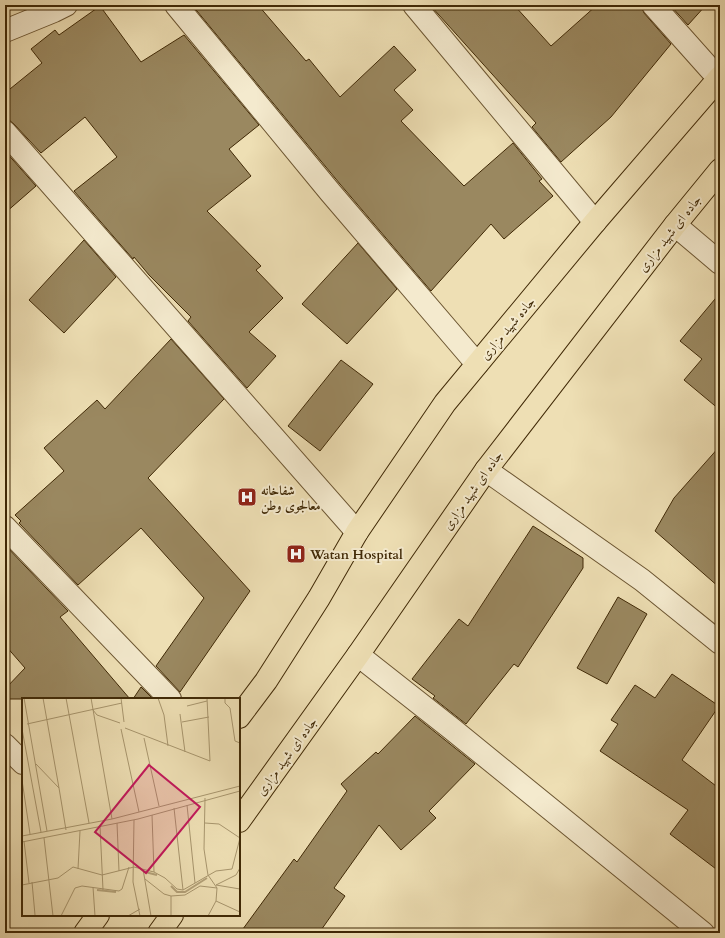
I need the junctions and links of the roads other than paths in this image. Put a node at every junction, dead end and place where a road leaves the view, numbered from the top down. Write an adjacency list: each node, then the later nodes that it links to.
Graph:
1 (176, 5): 12 (street)
2 (414, 5): 9 (street)
3 (653, 5): 6 (street)
4 (56, 7): 5 (street)
5 (5, 31)
6 (719, 78): 9 (main road, جاده شهید مزاری)
7 (5, 132): 15 (street)
8 (720, 170): 10 (main road, جاده ای شهید مزاری)
9 (596, 222): 12 (main road, جاده شهید مزاری)
10 (676, 225): 11 (street); 13 (main road, جاده ای شهید مزاری)
11 (720, 263)
12 (478, 364): 15 (main road, جاده شهید مزاری)
13 (486, 470): 16 (street); 17 (main road, جاده ای شهید مزاری)
14 (5, 527): 18 (street)
15 (358, 532): 19 (main road, جاده شهید مزاری)
16 (720, 643)
17 (358, 655): 22 (main road, جاده ای شهید مزاری); 27 (street)
18 (169, 698)
19 (240, 717)
20 (5, 745): 21 (street)
21 (22, 762)
22 (240, 820)
23 (97, 916): 25 (main road)
24 (171, 916): 26 (main road)
25 (84, 933)
26 (159, 933)
27 (703, 933)

